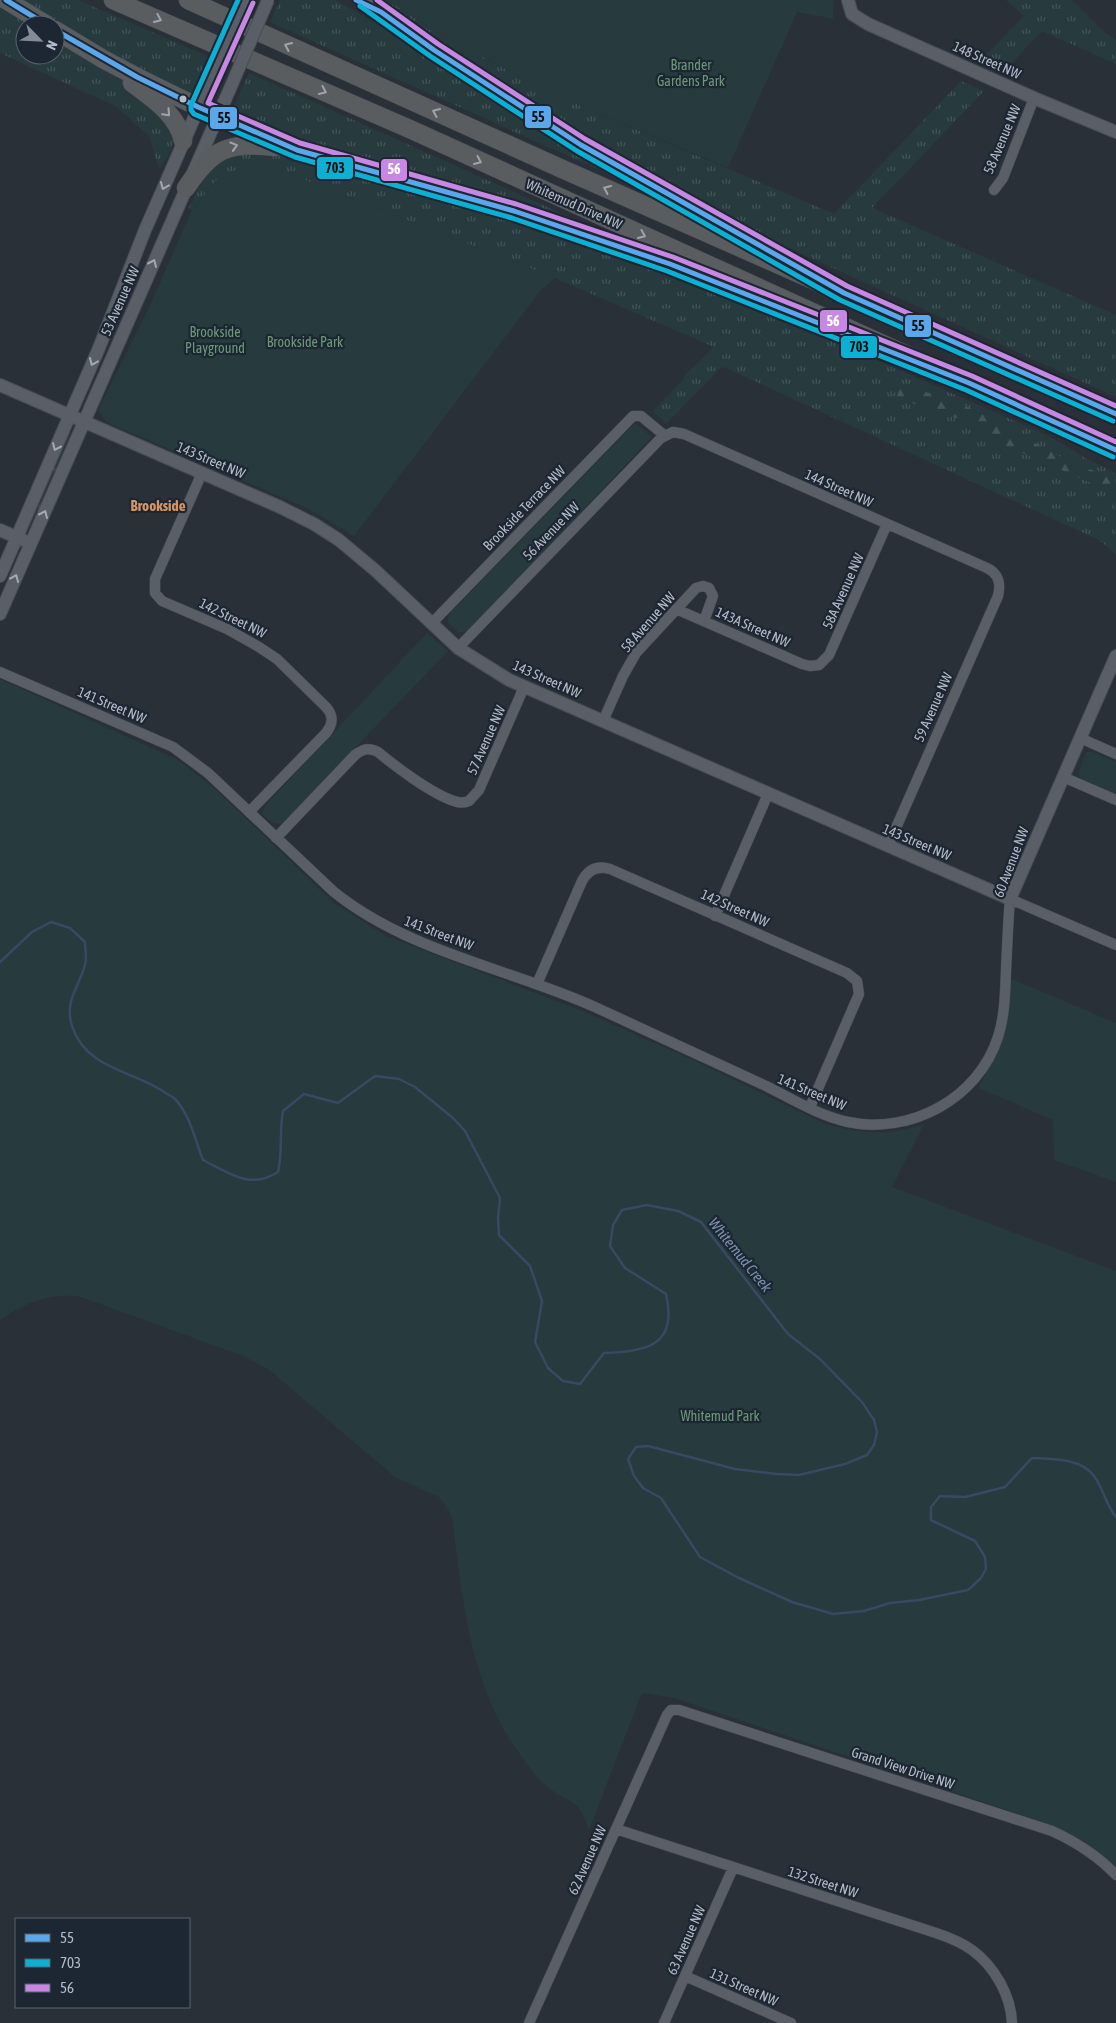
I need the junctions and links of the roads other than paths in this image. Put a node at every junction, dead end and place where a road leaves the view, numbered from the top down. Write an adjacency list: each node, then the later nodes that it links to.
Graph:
1 (6, 0): 10 (highway)
2 (113, 0): 22 (highway, Whitemud Drive NW, one-way to 22)
3 (188, 0): 21 (highway, Whitemud Drive NW, one-way to 3)
4 (246, 0): 14 (street, 53 Avenue NW, bridge)
5 (268, 0): 15 (street, 53 Avenue NW, bridge)
6 (356, 0): 9 (highway)
7 (364, 0): 9 (highway)
8 (849, 5): 13 (street, 148 Street NW)
9 (381, 12): 21 (highway)
10 (31, 15)
11 (65, 36): 12 (highway)
12 (103, 59): 14 (highway); 17 (highway, one-way to 17)
13 (1034, 98): 16 (street, 148 Street NW); 20 (street, 58 Avenue NW)
14 (198, 107): 15 (highway); 17 (street, 53 Avenue NW)
15 (217, 115): 18 (highway); 19 (street, 53 Avenue NW)
16 (1116, 132)
17 (183, 141): 25 (street, 53 Avenue NW, one-way to 25)
18 (297, 150): 19 (highway, one-way to 18); 22 (highway)
19 (186, 188): 26 (street, 53 Avenue NW, one-way to 19)
20 (994, 190)
21 (844, 293): 24 (highway, Whitemud Drive NW)
22 (969, 383): 28 (highway, Whitemud Drive NW)
23 (0, 385): 25 (street, 143 Street NW)
24 (1116, 414)
25 (70, 416): 26 (street, 143 Street NW); 32 (street, 53 Avenue NW, one-way to 32)
26 (84, 422): 29 (street, 143 Street NW); 33 (street, 53 Avenue NW, one-way to 26)
27 (664, 435): 30 (street, 144 Street NW); 39 (street, Brookside Terrace NW); 40 (street, 56 Avenue NW)
28 (1116, 450)
29 (202, 473): 39 (street, 143 Street NW); 51 (street, 142 Street NW)
30 (887, 524): 35 (street, 144 Street NW); 42 (street, 58A Avenue NW)
31 (0, 530): 32 (street)
32 (17, 538): 33 (street); 34 (street, 53 Avenue NW)
33 (31, 543): 37 (street, 53 Avenue NW, one-way to 33)
34 (0, 576)
35 (999, 579): 53 (street, 59 Avenue NW)
36 (676, 609): 38 (street, 143A Street NW); 38 (street, 58 Avenue NW); 45 (street, 58 Avenue NW)
37 (0, 614)
38 (704, 621): 42 (street, 143A Street NW)
39 (431, 624): 40 (street, 143 Street NW)
40 (458, 648): 44 (street, 143 Street NW)
41 (1116, 656): 46 (street, 60 Avenue NW)
42 (819, 665)
43 (0, 672): 51 (street, 141 Street NW)
44 (524, 687): 45 (street, 143 Street NW); 52 (street, 57 Avenue NW)
45 (603, 721): 49 (street, 143 Street NW)
46 (1080, 738): 47 (street); 48 (street, 60 Avenue NW)
47 (1116, 754)
48 (1062, 777): 50 (street); 54 (street, 60 Avenue NW)
49 (768, 794): 53 (street, 143 Street NW); 55 (street)
50 (1116, 800)
51 (249, 812): 52 (street, 141 Street NW)
52 (276, 838): 57 (street, 141 Street NW)
53 (888, 846): 54 (street, 143 Street NW)
54 (1010, 899): 56 (street, 143 Street NW); 59 (street, 60 Avenue NW)
55 (714, 916): 57 (street, 142 Street NW); 58 (street, 142 Street NW)
56 (1116, 945)
57 (537, 984): 58 (street, 141 Street NW)
58 (810, 1107): 59 (street, 141 Street NW)
59 (918, 1118)
60 (672, 1710): 61 (street, 62 Avenue NW); 63 (street, Grand View Drive NW)
61 (616, 1829): 62 (street, 132 Street NW); 65 (street, 62 Avenue NW)
62 (734, 1868): 64 (street, 63 Avenue NW); 68 (street, 132 Street NW)
63 (1116, 1875)
64 (685, 1976): 66 (street, 63 Avenue NW); 67 (street, 131 Street NW)
65 (529, 2023)
66 (664, 2023)
67 (792, 2023)
68 (1012, 2023)

